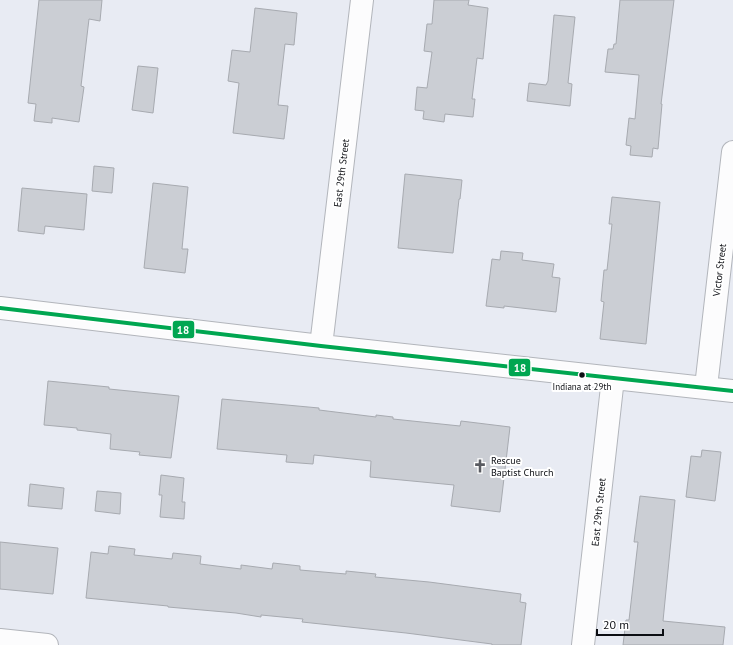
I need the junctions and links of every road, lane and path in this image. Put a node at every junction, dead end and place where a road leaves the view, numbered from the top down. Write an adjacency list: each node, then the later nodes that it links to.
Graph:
1 (362, 0): 4 (street, East 29th Street)
2 (733, 152): 6 (street, Victor Street)
3 (0, 308): 4 (street)
4 (321, 346): 5 (street)
5 (613, 378): 6 (street); 10 (street, East 29th Street)
6 (706, 388): 7 (street)
7 (733, 391)
8 (0, 640): 9 (street)
9 (47, 645)
10 (583, 645)

